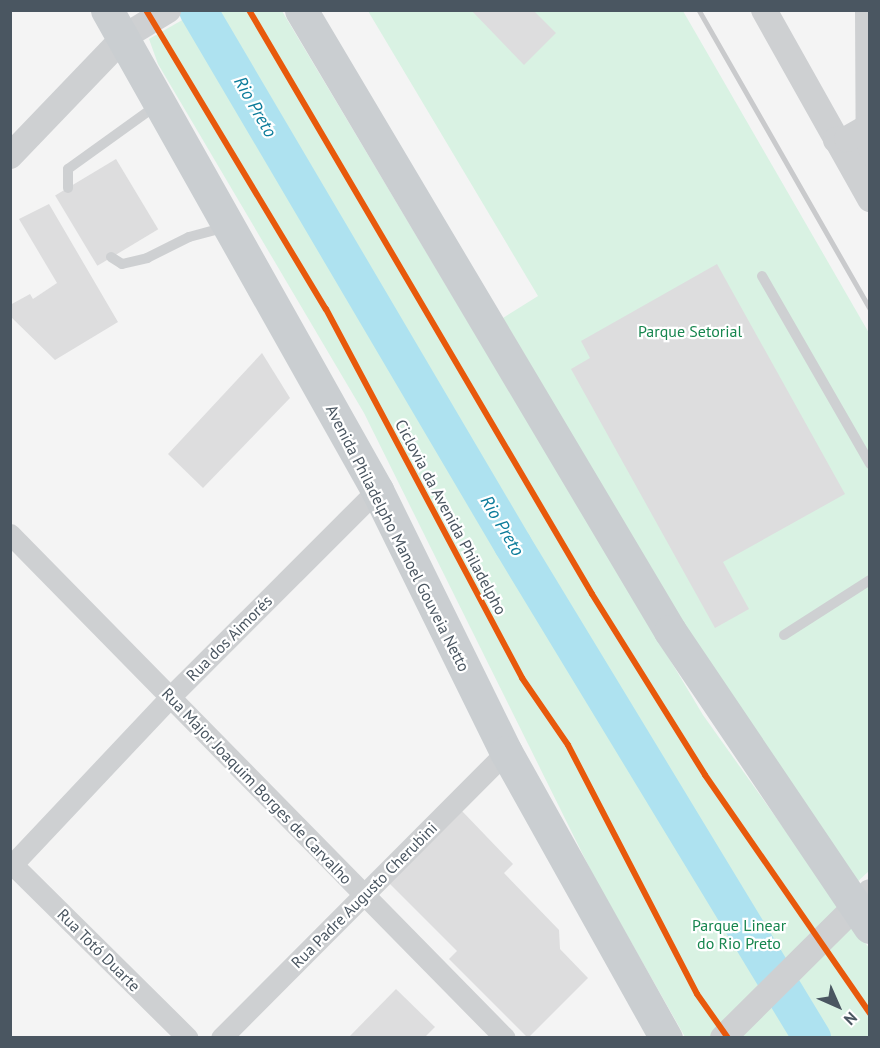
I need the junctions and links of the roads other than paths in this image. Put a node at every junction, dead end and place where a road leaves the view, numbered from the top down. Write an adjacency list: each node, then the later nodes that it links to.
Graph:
1 (301, 10): 24 (main road)
2 (764, 10): 8 (street)
3 (865, 10): 7 (street)
4 (162, 14): 5 (street)
5 (116, 24): 6 (main road, Avenida Philadelpho Manoel Gouveia Netto); 9 (street)
6 (160, 102): 10 (lane); 12 (main road, Avenida Philadelpho Manoel Gouveia Netto)
7 (866, 128): 8 (street); 11 (street)
8 (836, 140): 11 (street)
9 (10, 156)
10 (68, 188)
11 (868, 196)
12 (229, 226): 13 (lane); 16 (main road, Avenida Philadelpho Manoel Gouveia Netto)
13 (111, 258)
14 (762, 276): 15 (lane)
15 (870, 464)
16 (377, 490): 20 (street, Rua dos Aimorés); 21 (main road, Avenida Philadelpho Manoel Gouveia Netto)
17 (10, 534): 20 (street, Rua Major Joaquim Borges de Carvalho)
18 (870, 580): 19 (lane)
19 (784, 635)
20 (170, 697): 22 (street, Rua dos Aimorés); 23 (street, Rua Major Joaquim Borges de Carvalho)
21 (506, 753): 23 (street, Rua Padre Augusto Cherubini); 28 (main road, Avenida Philadelpho Manoel Gouveia Netto)
22 (11, 864): 25 (street, Rua Totó Duarte)
23 (364, 895): 26 (street, Rua Padre Augusto Cherubini); 27 (street, Rua Major Joaquim Borges de Carvalho)
24 (865, 908): 29 (street)
25 (188, 1038)
26 (221, 1038)
27 (505, 1038)
28 (666, 1038)
29 (723, 1038)

